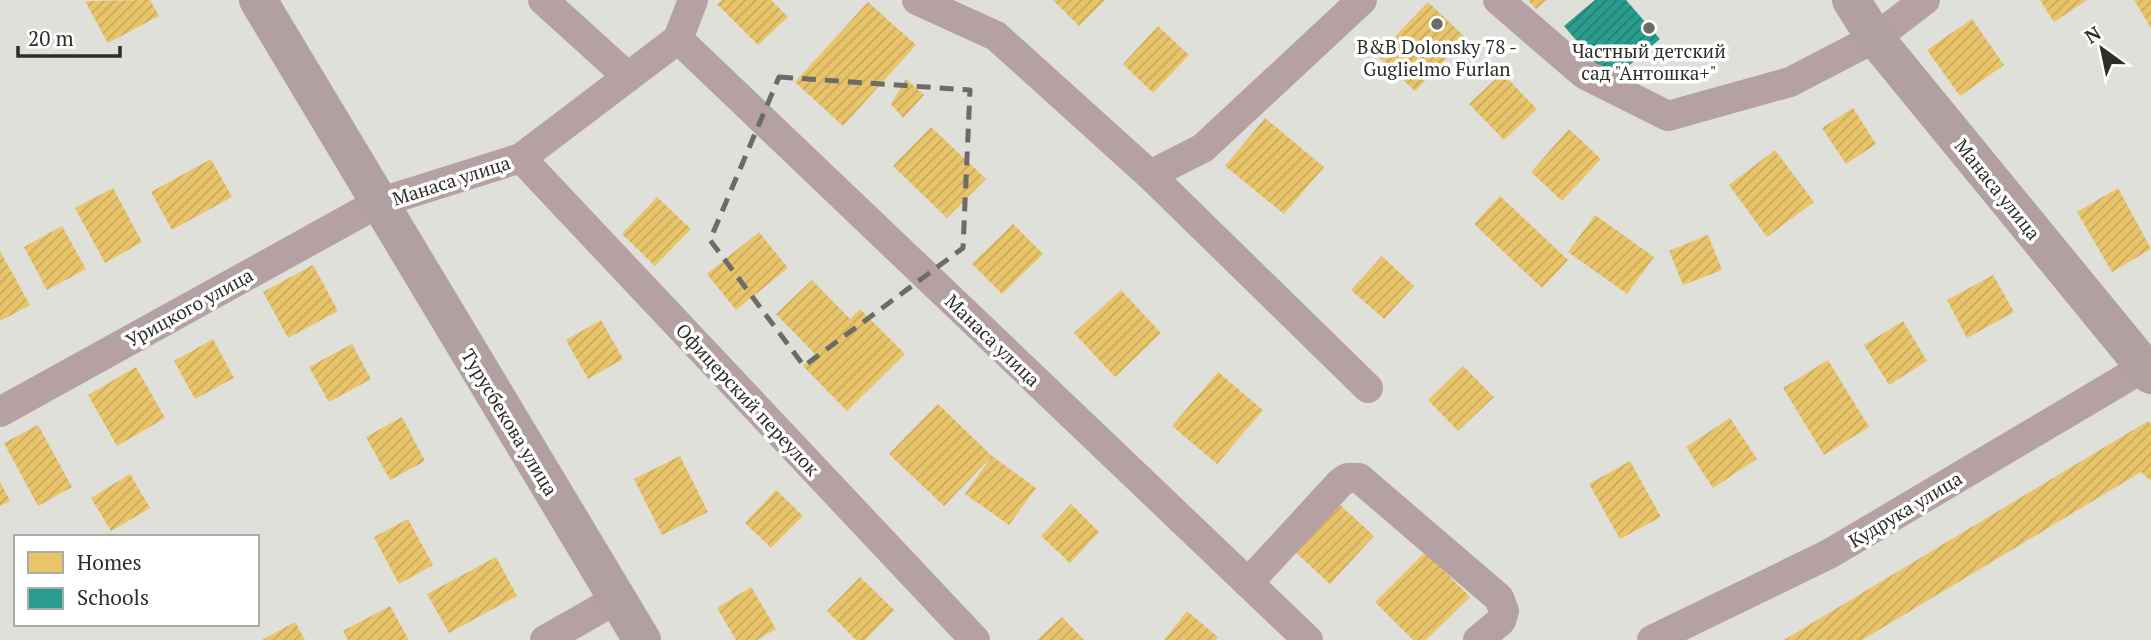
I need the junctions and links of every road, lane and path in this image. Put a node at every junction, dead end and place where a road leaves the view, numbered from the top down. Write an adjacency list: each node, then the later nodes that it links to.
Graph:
1 (258, 0): 14 (street, Манаса улица)
2 (543, 0): 11 (street)
3 (693, 0): 10 (street)
4 (917, 0): 13 (street)
5 (1362, 0): 13 (street)
6 (1498, 0): 9 (street)
7 (1851, 0): 9 (street, Манаса улица)
8 (1925, 0): 9 (street)
9 (1875, 38): 15 (street, Манаса улица)
10 (678, 39): 11 (street, Манаса улица); 18 (street, Манаса улица)
11 (628, 77): 12 (street, Манаса улица)
12 (521, 158): 14 (street, Манаса улица); 22 (street, Офицерский переулок)
13 (1150, 175): 16 (street)
14 (379, 203): 17 (street, Урицкого улица); 19 (street, Турусбекова улица)
15 (2149, 369): 25 (street, Кудрука улица)
16 (1368, 388)
17 (0, 412)
18 (1248, 583): 23 (street, Манаса улица); 24 (street)
19 (617, 599): 20 (street); 21 (street, Турусбекова улица)
20 (545, 640)
21 (642, 640)
22 (975, 640)
23 (1308, 640)
24 (1478, 640)
25 (1652, 640)

